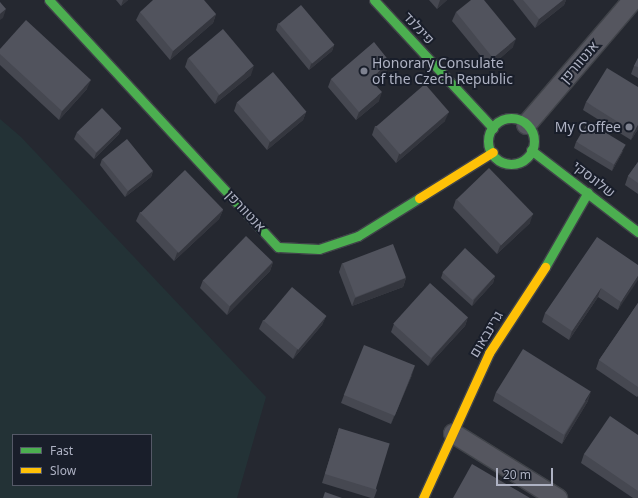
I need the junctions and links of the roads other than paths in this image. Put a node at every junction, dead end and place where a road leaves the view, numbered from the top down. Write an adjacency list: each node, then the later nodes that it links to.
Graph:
1 (49, 0): 7 (street, אנטוורפן)
2 (374, 0): 5 (street, פינלנד)
3 (632, 0): 4 (street, אנטוורפן)
4 (526, 124): 5 (street); 6 (street)
5 (493, 128): 7 (street)
6 (531, 150): 7 (street); 8 (street, שלונסקי)
7 (493, 152)
8 (588, 192): 9 (street, שלונסקי); 10 (street, גרינבאום)
9 (638, 232)
10 (453, 433): 11 (street, גרינבאום); 12 (street)
11 (423, 498)
12 (557, 498)

